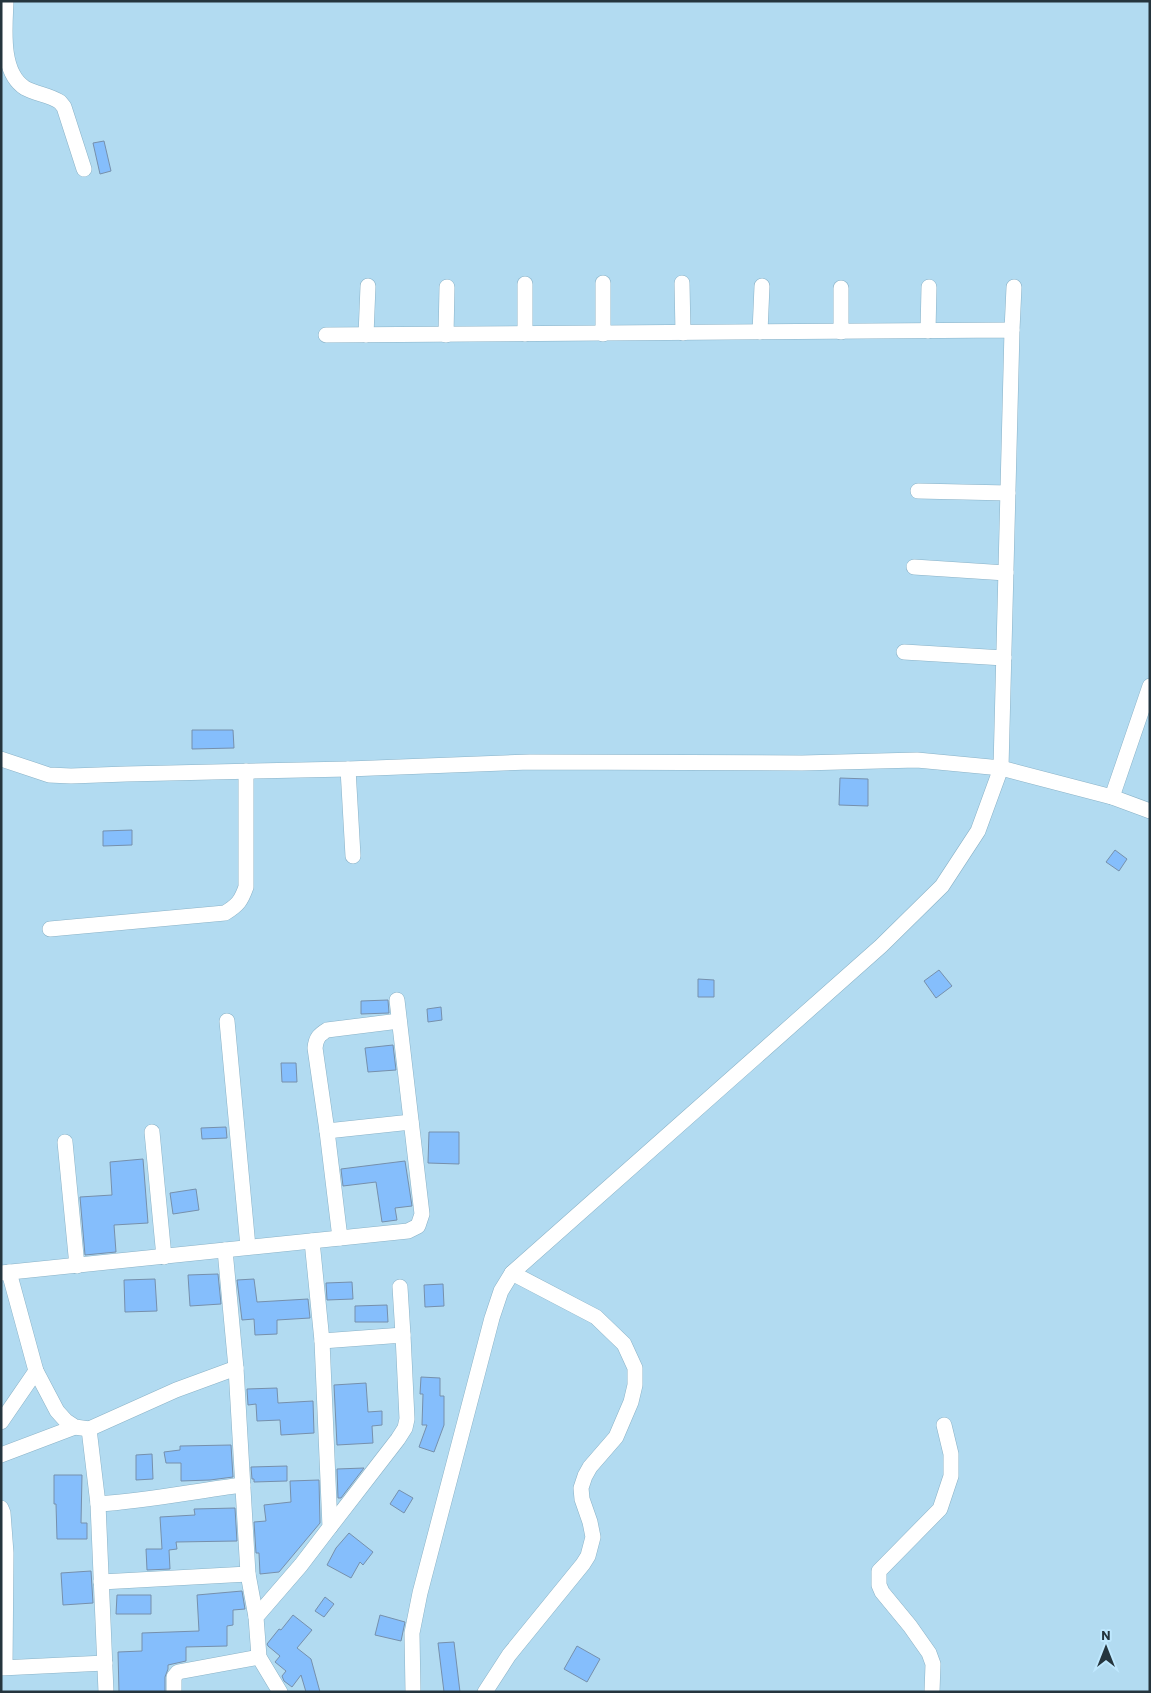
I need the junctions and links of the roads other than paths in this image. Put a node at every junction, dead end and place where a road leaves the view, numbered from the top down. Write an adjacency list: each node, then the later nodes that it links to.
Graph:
1 (6, 1): 2 (street)
2 (84, 169)
3 (603, 283): 18 (street)
4 (525, 284): 17 (street)
5 (682, 284): 16 (street)
6 (368, 286): 20 (street)
7 (762, 286): 14 (street)
8 (447, 287): 21 (street)
9 (929, 287): 13 (street)
10 (1014, 287): 12 (street)
11 (841, 288): 15 (street)
12 (1012, 330): 13 (street); 23 (street)
13 (928, 331): 15 (street)
14 (760, 332): 15 (street); 16 (street)
15 (841, 332)
16 (683, 333): 18 (street)
17 (525, 334): 18 (street); 21 (street)
18 (603, 334)
19 (326, 335): 20 (street)
20 (366, 335): 21 (street)
21 (446, 335)
22 (918, 490): 23 (street)
23 (1008, 493): 25 (street)
24 (914, 567): 25 (street)
25 (1006, 573): 27 (street)
26 (904, 652): 27 (street)
27 (1004, 658): 30 (street)
28 (1150, 686): 33 (street)
29 (1, 759): 32 (street)
30 (1001, 768): 31 (street); 33 (street); 51 (street)
31 (348, 769): 32 (street); 35 (street)
32 (246, 771): 36 (street)
33 (1112, 798): 34 (street)
34 (1150, 811)
35 (354, 856)
36 (50, 929)
37 (397, 1000): 39 (street)
38 (227, 1021): 46 (street)
39 (399, 1021): 40 (street); 41 (street)
40 (411, 1122): 41 (street); 44 (street)
41 (327, 1131): 44 (street)
42 (152, 1132): 48 (street)
43 (65, 1142): 49 (street)
44 (340, 1238): 45 (street)
45 (312, 1241): 46 (street); 54 (street)
46 (248, 1247): 47 (street)
47 (225, 1250): 48 (street); 55 (street)
48 (164, 1257): 49 (street)
49 (77, 1266): 50 (street)
50 (5, 1272): 56 (street)
51 (512, 1273): 74 (street); 75 (street)
52 (400, 1287): 53 (street)
53 (403, 1335): 54 (street); 64 (street)
54 (322, 1341): 64 (street)
55 (236, 1368): 59 (street); 61 (street)
56 (36, 1371): 57 (street); 59 (street)
57 (1, 1422)
58 (944, 1425): 76 (street)
59 (82, 1428): 60 (street); 62 (street)
60 (1, 1454)
61 (243, 1485): 62 (street); 65 (street)
62 (98, 1504): 66 (street)
63 (1, 1508): 70 (street)
64 (330, 1527): 67 (street)
65 (248, 1574): 66 (street); 67 (street)
66 (101, 1582): 69 (street)
67 (256, 1617): 68 (street)
68 (259, 1657): 72 (street); 73 (street)
69 (105, 1663): 70 (street); 71 (street)
70 (3, 1667)
71 (106, 1692)
72 (174, 1692)
73 (280, 1692)
74 (412, 1692)
75 (485, 1692)
76 (932, 1692)

